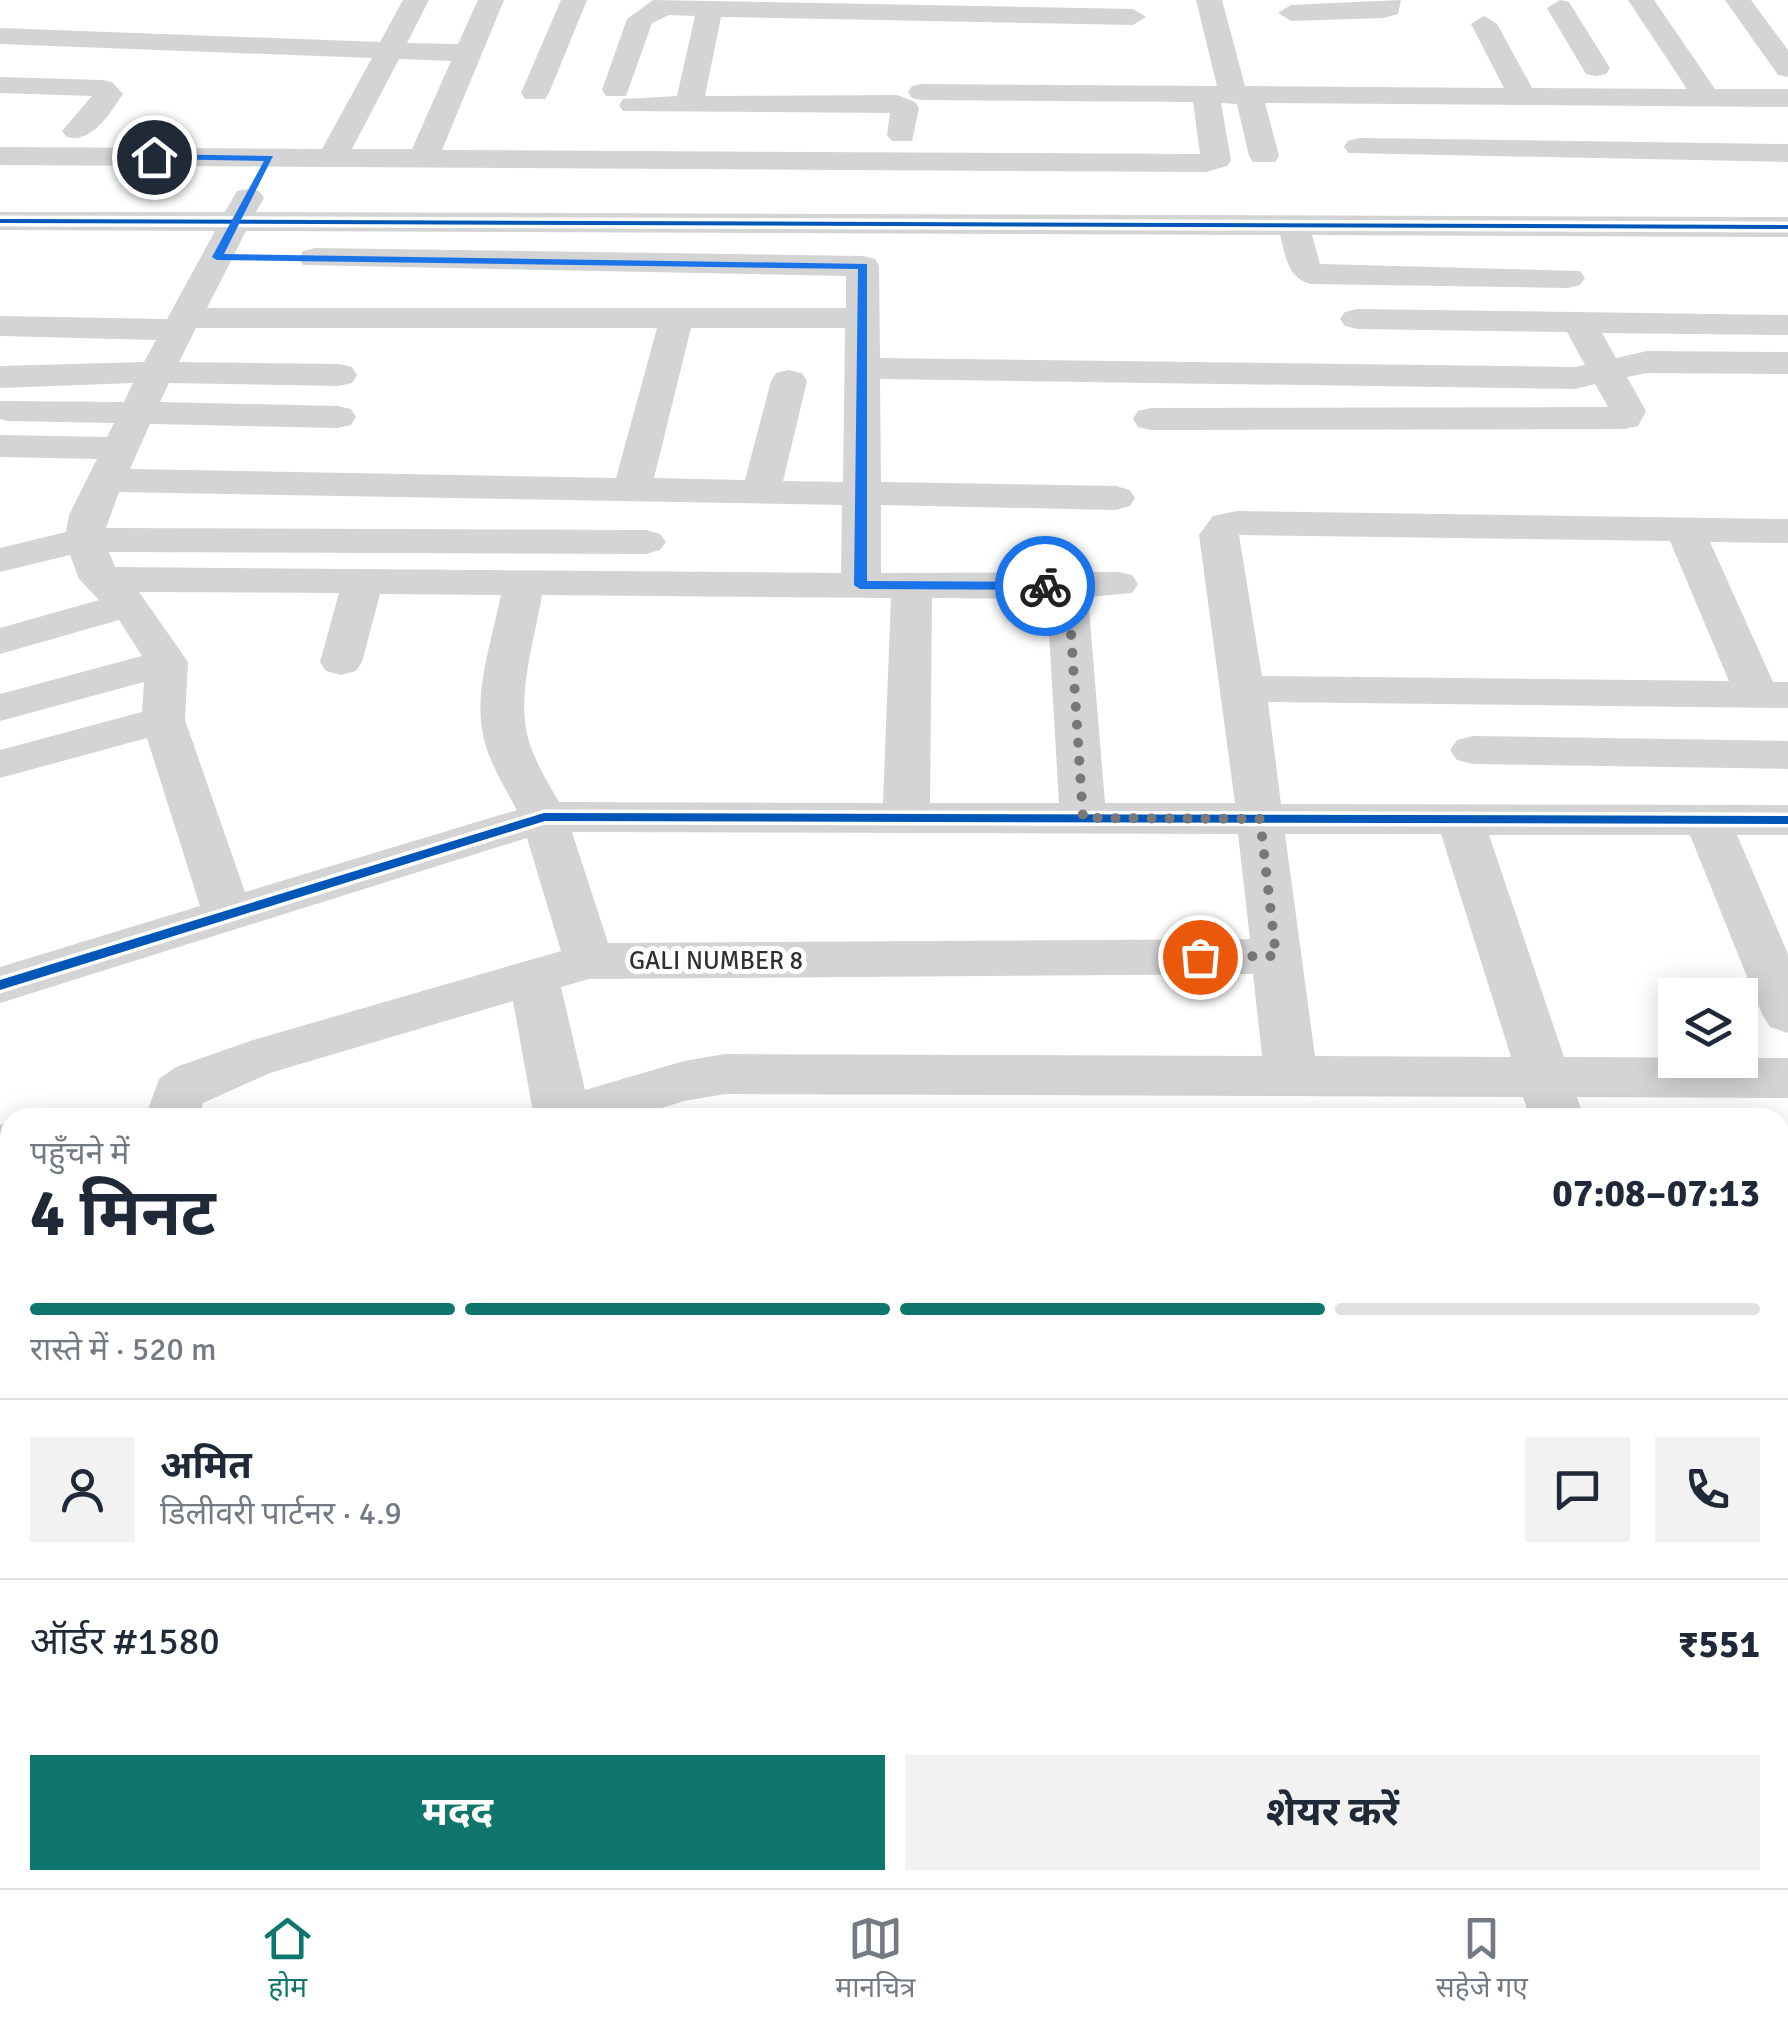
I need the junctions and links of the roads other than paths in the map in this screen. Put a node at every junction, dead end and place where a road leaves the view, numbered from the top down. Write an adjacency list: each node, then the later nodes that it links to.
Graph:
1 (416, 0): 19 (street)
2 (491, 0): 20 (street)
3 (574, 0): 27 (street)
4 (1209, 0): 28 (street)
5 (1388, 0): 10 (street)
6 (1641, 0): 30 (street)
7 (1738, 0): 16 (street)
8 (666, 4): 14 (street); 32 (street)
9 (1560, 8): 22 (street)
10 (1291, 12)
11 (0, 16): 13 (street)
12 (1133, 18): 14 (street)
13 (274, 20)
14 (708, 21): 32 (street)
15 (1484, 24): 21 (street)
16 (1755, 24): 17 (street); 24 (street)
17 (1788, 24)
18 (0, 36): 19 (street)
19 (390, 50): 20 (street); 45 (street)
20 (468, 53): 46 (street)
21 (1507, 68): 22 (street); 29 (street)
22 (1596, 68): 23 (street)
23 (1648, 68)
24 (1788, 69)
25 (923, 77): 39 (street)
26 (0, 85): 38 (street)
27 (536, 93)
28 (1229, 96): 29 (street); 39 (street); 39 (street); 44 (street)
29 (1523, 97): 30 (street)
30 (1706, 98): 31 (street)
31 (1788, 98)
32 (689, 104): 40 (street)
33 (963, 114): 39 (street)
34 (1400, 119): 36 (street)
35 (0, 128): 38 (street)
36 (1788, 128)
37 (662, 130): 40 (street)
38 (77, 131): 47 (street)
39 (1146, 131): 40 (street); 46 (street)
40 (902, 135)
41 (1358, 147): 42 (street)
42 (1788, 153)
43 (0, 156): 47 (street)
44 (1264, 156)
45 (332, 158): 46 (street); 47 (street)
46 (423, 159)
47 (263, 170): 48 (street); 49 (street); 50 (street); 51 (street); 54 (street)
48 (203, 187)
49 (990, 194)
50 (0, 221)
51 (1294, 226): 52 (street); 57 (street)
52 (1788, 228)
53 (178, 256): 54 (street)
54 (217, 257): 59 (street); 62 (street)
55 (1710, 257): 56 (street)
56 (1788, 258)
57 (1568, 278)
58 (677, 318): 59 (street); 62 (street); 78 (street)
59 (863, 318): 66 (street)
60 (1357, 319): 61 (street)
61 (1580, 322): 63 (street); 67 (street)
62 (182, 324): 64 (street); 68 (street)
63 (1788, 325)
64 (0, 326)
65 (1788, 363): 67 (street)
66 (862, 368): 67 (street); 80 (street)
67 (1609, 371): 75 (street)
68 (156, 372): 69 (street); 70 (street); 73 (street)
69 (338, 374)
70 (0, 377)
71 (788, 381): 79 (street)
72 (0, 410): 73 (street)
73 (136, 414): 74 (street); 77 (street)
74 (338, 417)
75 (1151, 419)
76 (0, 446): 77 (street)
77 (113, 464): 78 (street); 86 (street)
78 (632, 490): 79 (street)
79 (761, 492): 80 (street)
80 (861, 493): 81 (street); 90 (street)
81 (1116, 498)
82 (1685, 530): 83 (street); 96 (street); 97 (street)
83 (1788, 531)
84 (646, 542): 86 (street)
85 (0, 560): 86 (street)
86 (104, 574): 87 (street); 93 (street); 94 (street)
87 (363, 580): 88 (street); 95 (street)
88 (524, 582): 90 (street); 103 (street)
89 (1118, 584): 92 (street)
90 (860, 585): 91 (street)
91 (912, 586): 92 (street); 104 (street)
92 (1068, 586): 105 (street)
93 (0, 640)
94 (167, 662): 98 (street); 99 (street)
95 (341, 662)
96 (1244, 686): 97 (street); 106 (street)
97 (1772, 696)
98 (0, 708)
99 (162, 720): 102 (street); 110 (street)
100 (1473, 750): 101 (street)
101 (1788, 755)
102 (0, 764)
103 (544, 817): 104 (street); 110 (street); 112 (street)
104 (906, 818): 105 (street)
105 (1083, 818): 106 (street)
106 (1260, 819): 107 (street); 111 (street)
107 (1460, 819): 108 (street); 118 (street)
108 (1707, 820): 109 (street); 115 (street)
109 (1788, 820)
110 (228, 915): 114 (street)
111 (1276, 956): 112 (street, GALI NUMBER 8); 116 (street)
112 (589, 960): 113 (street, GALI NUMBER 8)
113 (534, 978): 119 (street, GALI NUMBER 8); 120 (street)
114 (0, 985)
115 (1788, 1014)
116 (1290, 1076): 118 (street); 121 (street)
117 (1788, 1078): 118 (street)
118 (1550, 1097)
119 (175, 1105)
120 (561, 1108)
121 (593, 1108)

